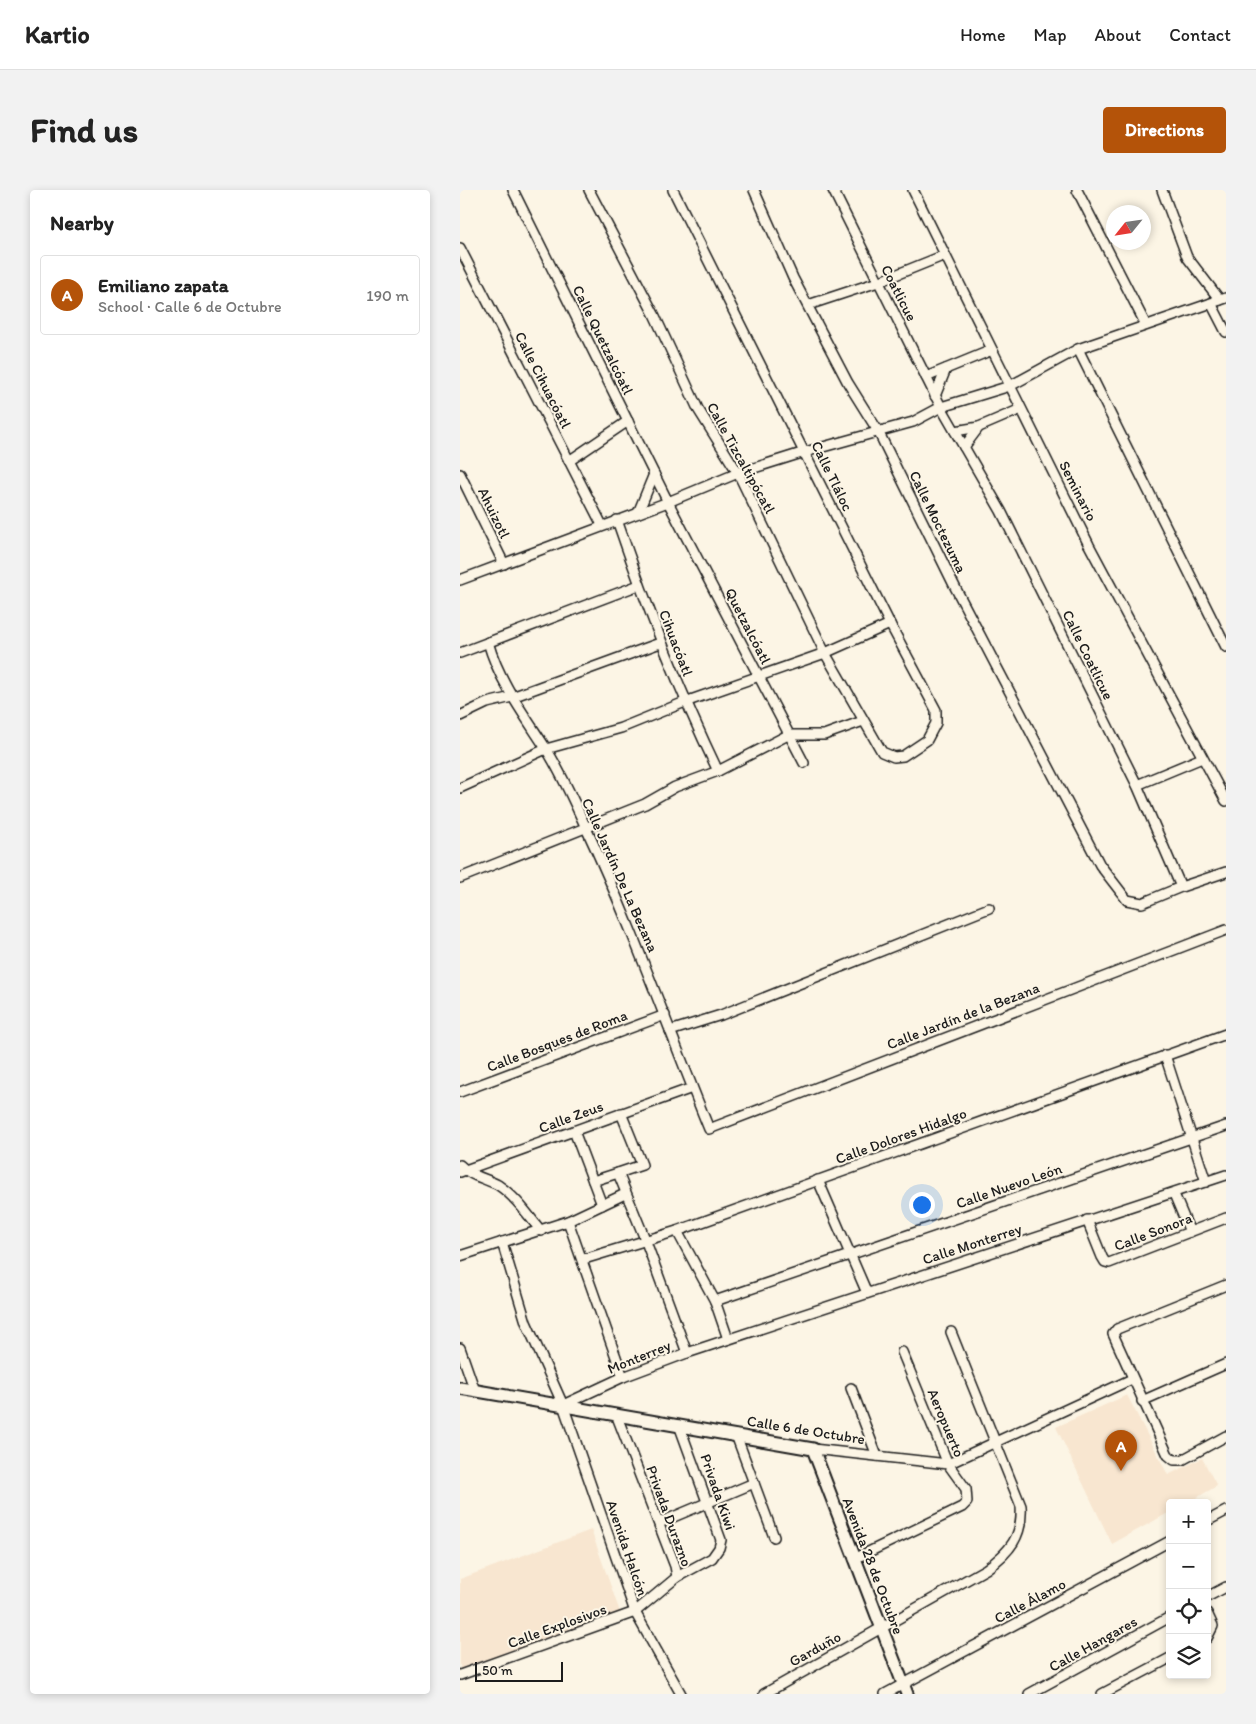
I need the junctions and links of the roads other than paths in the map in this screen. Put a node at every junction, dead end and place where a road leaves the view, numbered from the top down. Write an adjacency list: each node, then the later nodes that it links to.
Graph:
1 (513, 190): 24 (street, Calle Quetzalcóatl)
2 (589, 190): 31 (street, Calle Tizcaltipócatl)
3 (673, 190): 29 (street, Calle Tláloc)
4 (754, 190): 13 (street, Calle Moctezuma)
5 (833, 190): 11 (street, Coatlicue)
6 (913, 190): 10 (street, Seminario)
7 (1077, 190): 14 (street)
8 (1162, 190): 12 (street)
9 (460, 248): 30 (street, Calle Cihuacóatl)
10 (945, 255): 11 (street); 17 (street, Seminario)
11 (878, 282): 13 (street); 19 (street, Coatlicue)
12 (1219, 300): 14 (street); 15 (street)
13 (808, 305): 26 (street, Calle Moctezuma)
14 (1146, 325): 16 (street)
15 (1226, 332)
16 (1078, 349): 20 (street); 44 (street)
17 (992, 350): 18 (street); 20 (street, Seminario)
18 (946, 369): 19 (street); 21 (street)
19 (926, 377): 21 (street, Coatlicue)
20 (1010, 386): 22 (street); 23 (street, Seminario)
21 (935, 396): 22 (street, Coatlicue)
22 (941, 407): 26 (street); 27 (street, Calle Coatlicue)
23 (1021, 409): 25 (street); 55 (street, Seminario)
24 (628, 421): 30 (street); 33 (street, Calle Quetzalcóatl)
25 (979, 427): 27 (street); 28 (street)
26 (878, 431): 29 (street); 64 (street, Calle Moctezuma)
27 (955, 431): 28 (street, Calle Coatlicue)
28 (964, 447): 58 (street, Calle Coatlicue)
29 (805, 452): 31 (street); 41 (street, Calle Tláloc)
30 (569, 461): 37 (street, Calle Cihuacóatl)
31 (738, 473): 34 (street); 46 (street, Calle Tizcaltipócatl)
32 (460, 474): 38 (street, Ahuizotl)
33 (654, 474): 34 (street, Calle Quetzalcóatl); 35 (street)
34 (668, 502): 35 (street); 47 (street, Quetzalcóatl)
35 (638, 513): 36 (street)
36 (617, 520): 37 (street); 40 (street, Cihuacóatl)
37 (602, 525): 38 (street)
38 (504, 564): 39 (street)
39 (460, 580)
40 (639, 585): 42 (street); 43 (street, Cihuacóatl)
41 (890, 624): 46 (street); 54 (street, Calle Tláloc)
42 (488, 642): 45 (street); 48 (street, Calle Jardín De La Bezana)
43 (660, 643): 48 (street); 49 (street, Cihuacóatl)
44 (1226, 647)
45 (460, 653)
46 (825, 653): 47 (street); 51 (street, Calle Tizcaltipócatl)
47 (759, 677): 49 (street); 52 (street, Quetzalcóatl)
48 (512, 697): 50 (street); 53 (street, Calle Jardín De La Bezana)
49 (685, 702): 53 (street); 57 (street, Cihuacóatl)
50 (460, 716)
51 (863, 721): 52 (street); 54 (street, Calle Tizcaltipócatl)
52 (788, 735): 56 (street, Quetzalcóatl); 57 (street)
53 (546, 749): 59 (street); 61 (street, Calle Jardín De La Bezana)
54 (894, 757)
55 (1202, 758): 58 (street); 60 (street, Seminario)
56 (804, 763)
57 (718, 771): 61 (street)
58 (1137, 785): 64 (street, Calle Coatlicue)
59 (460, 788)
60 (1226, 801)
61 (586, 827): 63 (street); 67 (street, Calle Jardín De La Bezana)
62 (1222, 874): 64 (street)
63 (460, 878)
64 (1181, 887)
65 (989, 908): 68 (street)
66 (1226, 930): 75 (street, Calle Jardín de la Bezana)
67 (664, 1015): 68 (street, Calle Jardín De La Bezana); 72 (street, Calle Bosques de Roma)
68 (670, 1031): 71 (street, Calle Jardín De La Bezana)
69 (1226, 1034): 70 (street, Calle Dolores Hidalgo)
70 (1165, 1055): 77 (street); 81 (street, Calle Dolores Hidalgo)
71 (692, 1088): 73 (street, Calle Zeus); 75 (street, Calle Jardín De La Bezana)
72 (460, 1092)
73 (621, 1113): 76 (street, Calle Zeus); 79 (street)
74 (1226, 1126): 77 (street, Calle Nuevo León)
75 (709, 1129)
76 (574, 1131): 78 (street, Calle Zeus); 82 (street)
77 (1193, 1137): 83 (street); 95 (street, Calle Nuevo León)
78 (462, 1169): 90 (street)
79 (618, 1173): 82 (street); 84 (street)
80 (1226, 1175): 83 (street, Calle Monterrey)
81 (818, 1180): 91 (street, Calle Dolores Hidalgo); 95 (street)
82 (593, 1181): 86 (street)
83 (1206, 1182): 85 (street, Calle Monterrey)
84 (625, 1194): 86 (street); 93 (street)
85 (1174, 1194): 88 (street, Calle Monterrey); 92 (street)
86 (602, 1205): 89 (street)
87 (1226, 1218): 92 (street, Calle Sonora)
88 (1087, 1220): 92 (street, Calle Sonora); 99 (street, Calle Monterrey)
89 (568, 1221): 90 (street); 97 (street)
90 (541, 1230): 94 (street)
91 (677, 1231): 93 (street, Calle Dolores Hidalgo); 100 (street)
92 (1190, 1232)
93 (645, 1240): 97 (street, Calle Dolores Hidalgo); 104 (street)
94 (502, 1242): 96 (street); 113 (street, Avenida Halcón)
95 (852, 1255): 99 (street); 100 (street, Calle Nuevo León)
96 (460, 1256)
97 (584, 1260): 107 (street)
98 (1226, 1285): 108 (street)
99 (867, 1293): 102 (street, Calle Monterrey)
100 (715, 1301): 102 (street)
101 (951, 1332): 118 (street, Garduño)
102 (728, 1339): 104 (street, Monterrey)
103 (460, 1348): 111 (street)
104 (687, 1352): 107 (street, Monterrey)
105 (902, 1352): 121 (street, Aeropuerto)
106 (1226, 1364): 112 (street)
107 (623, 1377): 113 (street, Monterrey)
108 (1132, 1379): 112 (street); 118 (street)
109 (460, 1388): 111 (street, Calle 6 de Octubre)
110 (851, 1388): 120 (street)
111 (475, 1390): 113 (street, Calle 6 de Octubre)
112 (1142, 1401): 117 (street)
113 (563, 1405): 114 (street, Calle 6 de Octubre); 133 (street, Avenida Halcón)
114 (616, 1414): 115 (street, Calle 6 de Octubre); 126 (street, Privada Durazno)
115 (679, 1425): 116 (street, Calle 6 de Octubre); 123 (street, Privada Kiwi)
116 (736, 1435): 119 (street, Calle 6 de Octubre); 122 (street)
117 (1226, 1436)
118 (997, 1442): 121 (street); 135 (street, Garduño)
119 (813, 1449): 120 (street, Calle 6 de Octubre); 129 (street, Avenida 28 de Octubre)
120 (877, 1456): 121 (street, Calle 6 de Octubre)
121 (948, 1464): 129 (street, Aeropuerto)
122 (754, 1483): 123 (street); 127 (street)
123 (708, 1502): 126 (street); 130 (street, Privada Kiwi)
124 (1226, 1511): 125 (street)
125 (1211, 1519)
126 (658, 1524): 130 (street, Privada Durazno)
127 (774, 1537)
128 (1166, 1543): 138 (street, Calle Álamo)
129 (854, 1559): 135 (street, Avenida 28 de Octubre)
130 (677, 1578): 133 (street, Privada Durazno)
131 (1226, 1587): 132 (street)
132 (1211, 1595)
133 (635, 1612): 137 (street, Calle Explosivos); 139 (street, Avenida Halcón)
134 (1166, 1620): 142 (street, Calle Hangares)
135 (880, 1628): 138 (street, Avenida 28 de Octubre); 140 (street, Garduño)
136 (1166, 1660): 143 (street)
137 (460, 1675)
138 (905, 1689): 141 (street, Calle Álamo)
139 (681, 1694)
140 (764, 1694)
141 (885, 1694)
142 (1029, 1694)
143 (1102, 1694)

